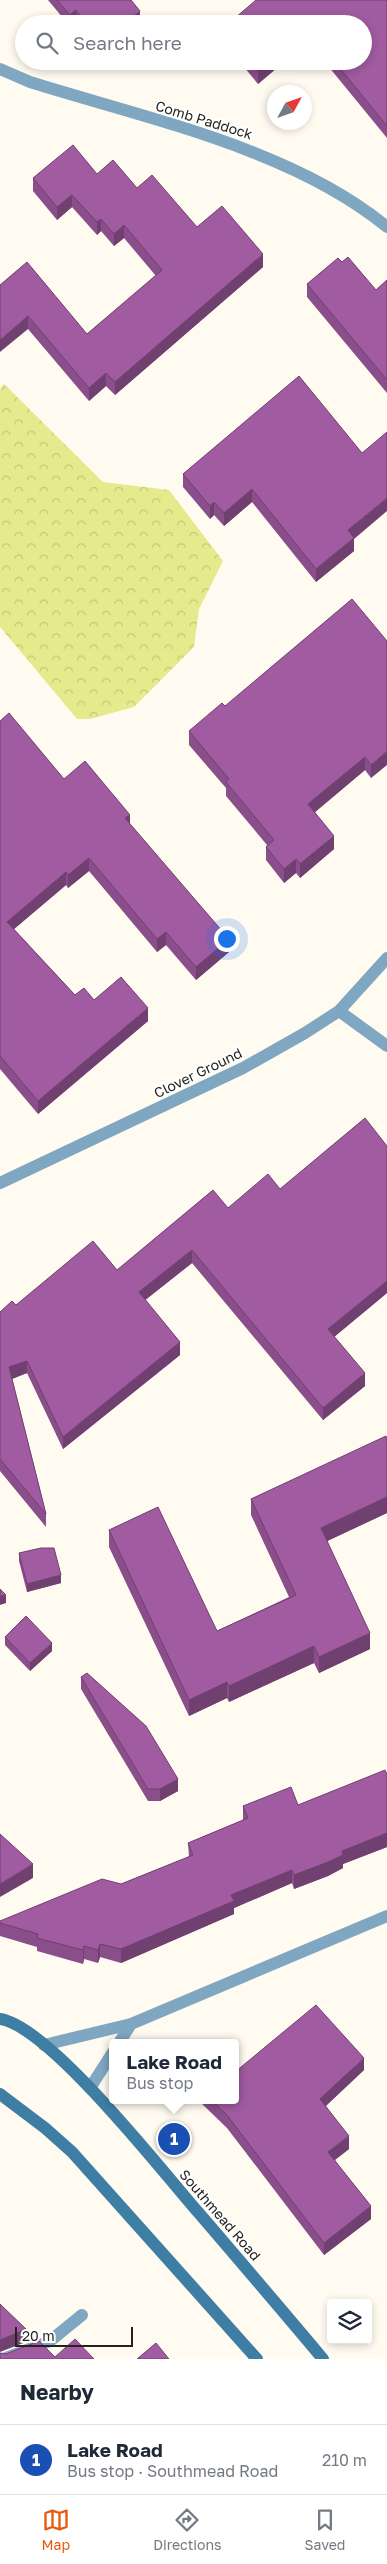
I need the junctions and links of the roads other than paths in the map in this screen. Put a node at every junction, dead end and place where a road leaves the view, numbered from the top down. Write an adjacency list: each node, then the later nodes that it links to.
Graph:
1 (0, 69): 2 (street, Comb Paddock)
2 (387, 227)
3 (387, 958): 4 (street, Clover Ground)
4 (339, 1011): 5 (street); 6 (street, Clover Ground)
5 (387, 1046)
6 (0, 1184)
7 (387, 1916): 9 (street)
8 (0, 2019): 11 (main road, Southmead Road)
9 (131, 2024): 10 (street); 11 (street)
10 (122, 2039)
11 (44, 2045): 13 (main road, Southmead Road)
12 (109, 2058): 13 (street)
13 (90, 2088): 18 (main road, Southmead Road)
14 (0, 2094): 17 (main road)
15 (82, 2315): 16 (street)
16 (3, 2359)
17 (257, 2359)
18 (323, 2359)

